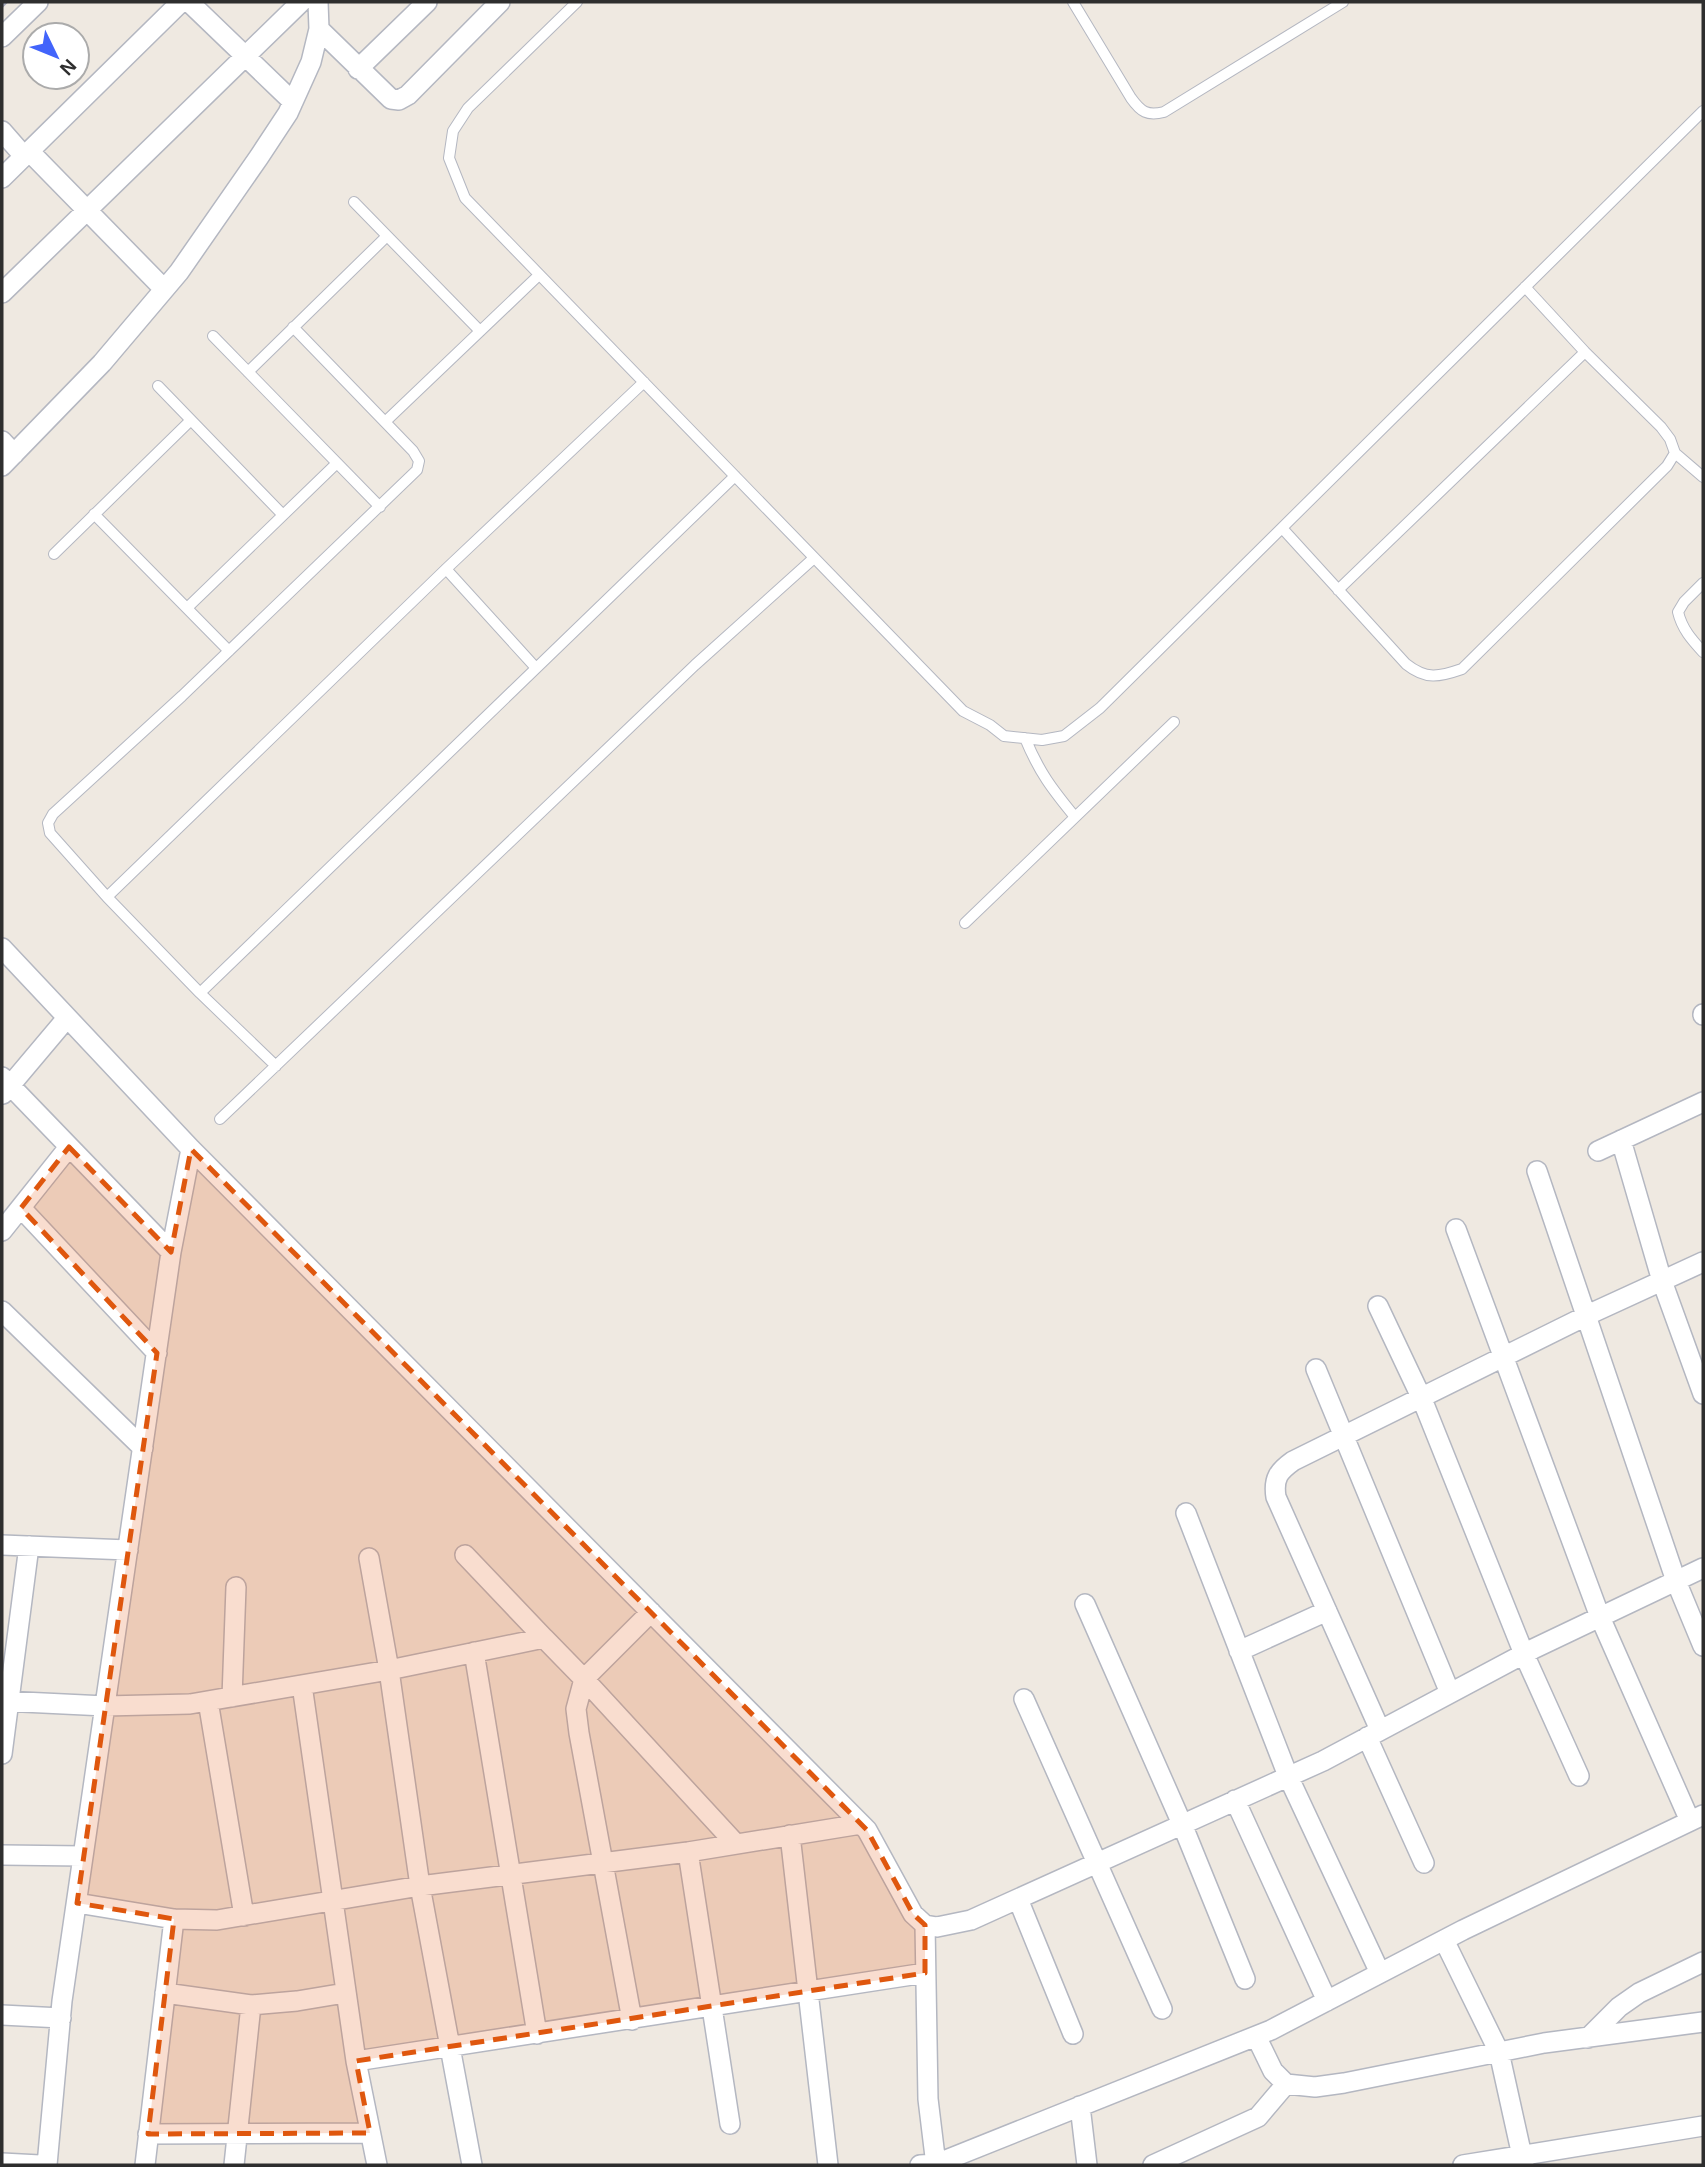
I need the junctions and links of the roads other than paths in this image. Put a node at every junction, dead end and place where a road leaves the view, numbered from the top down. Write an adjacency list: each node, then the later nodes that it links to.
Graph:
1 (38, 2): 12 (street)
2 (181, 2): 18 (street)
3 (189, 2): 13 (street)
4 (301, 2): 13 (street)
5 (318, 2): 11 (street)
6 (427, 2): 14 (street)
7 (577, 2): 23 (lane)
8 (1073, 2): 9 (lane)
9 (1343, 2)
10 (496, 3): 14 (street)
11 (319, 29): 14 (street); 15 (street)
12 (2, 37)
13 (244, 57): 15 (street); 21 (street)
14 (359, 69)
15 (293, 102): 25 (street)
16 (1703, 111): 24 (lane)
17 (2, 131): 18 (street)
18 (29, 151): 19 (street); 21 (street)
19 (2, 178)
20 (354, 202): 22 (lane)
21 (86, 210): 25 (street); 26 (street)
22 (387, 236): 27 (lane); 28 (lane)
23 (539, 275): 28 (lane); 32 (lane)
24 (1525, 287): 30 (lane); 44 (lane)
25 (164, 289): 37 (street)
26 (2, 293)
27 (293, 327): 31 (lane); 35 (lane)
28 (480, 331): 35 (lane)
29 (213, 336): 31 (lane)
30 (1585, 352): 36 (lane); 49 (lane)
31 (248, 372): 38 (lane)
32 (644, 383): 39 (lane); 47 (lane)
33 (158, 386): 34 (lane)
34 (191, 420): 42 (lane); 43 (lane)
35 (386, 421): 41 (lane)
36 (1675, 453): 40 (lane); 49 (lane)
37 (6, 454)
38 (337, 463): 41 (lane); 43 (lane)
39 (735, 476): 46 (lane); 53 (lane)
40 (1703, 477)
41 (380, 507): 51 (lane)
42 (94, 514): 45 (lane); 50 (lane)
43 (283, 515): 50 (lane)
44 (1282, 528): 49 (lane); 55 (lane)
45 (54, 554)
46 (814, 558): 55 (lane); 62 (lane)
47 (446, 569): 53 (lane); 57 (lane)
48 (1703, 583): 52 (lane)
49 (1338, 590)
50 (187, 608): 51 (lane)
51 (229, 651): 57 (lane)
52 (1703, 652)
53 (536, 668): 60 (lane)
54 (1174, 722): 56 (lane)
55 (1026, 738): 56 (lane)
56 (1075, 817): 58 (lane)
57 (107, 897): 60 (lane)
58 (965, 923)
59 (2, 948): 61 (street)
60 (200, 993): 62 (lane)
61 (67, 1018): 63 (street); 68 (street)
62 (276, 1066): 65 (lane)
63 (4, 1086): 67 (street)
64 (1703, 1102): 66 (street)
65 (220, 1119)
66 (1621, 1140): 69 (street); 76 (street)
67 (69, 1147): 71 (street); 74 (street)
68 (191, 1149): 74 (street); 98 (street)
69 (1598, 1150)
70 (1537, 1171): 79 (street)
71 (21, 1208): 73 (street); 80 (street)
72 (1456, 1229): 81 (street)
73 (2, 1231)
74 (171, 1252): 80 (street)
75 (1703, 1262): 76 (street)
76 (1662, 1281): 79 (street); 83 (street)
77 (1378, 1306): 84 (street)
78 (2, 1311): 86 (street)
79 (1588, 1315): 81 (street); 94 (street)
80 (157, 1353): 86 (street)
81 (1503, 1358): 84 (street); 99 (street)
82 (1316, 1369): 85 (street)
83 (1703, 1394)
84 (1422, 1399): 85 (street); 104 (street)
85 (1345, 1437): 97 (street); 108 (street)
86 (143, 1448): 90 (street)
87 (1185, 1513): 102 (street)
88 (2, 1545): 89 (street)
89 (29, 1546): 90 (street); 112 (street)
90 (128, 1550): 113 (street)
91 (465, 1555): 100 (street)
92 (369, 1558): 105 (street)
93 (1703, 1568): 94 (street)
94 (1676, 1581): 99 (street); 101 (street)
95 (236, 1587): 109 (street)
96 (1085, 1604): 121 (street)
97 (1327, 1611): 102 (street); 114 (street)
98 (651, 1612): 106 (street); 120 (street)
99 (1600, 1617): 104 (street); 119 (street)
100 (544, 1637): 103 (street); 106 (street)
101 (1703, 1646)
102 (1239, 1651): 116 (street)
103 (474, 1653): 105 (street); 130 (street)
104 (1524, 1654): 108 (street); 117 (street)
105 (389, 1670): 107 (street); 131 (street)
106 (584, 1679): 123 (street); 127 (street)
107 (302, 1685): 109 (street); 133 (street)
108 (1450, 1693): 114 (street)
109 (232, 1697): 111 (street)
110 (1024, 1699): 128 (street)
111 (208, 1701): 113 (street); 135 (street)
112 (6, 1702): 113 (street); 115 (street)
113 (105, 1706): 126 (street)
114 (1374, 1734): 116 (street); 129 (street)
115 (2, 1755)
116 (1289, 1776): 118 (street); 141 (street)
117 (1579, 1776)
118 (1235, 1800): 121 (street); 146 (street)
119 (1697, 1818): 138 (street)
120 (861, 1824): 122 (street); 137 (street)
121 (1182, 1824): 128 (street); 142 (street)
122 (790, 1835): 123 (street); 143 (street)
123 (736, 1844): 124 (street)
124 (688, 1852): 127 (street); 148 (street)
125 (2, 1856): 126 (street)
126 (83, 1856): 134 (street)
127 (605, 1863): 130 (street); 152 (street)
128 (1096, 1863): 132 (street); 149 (street)
129 (1424, 1863)
130 (511, 1875): 131 (street); 154 (street)
131 (419, 1886): 133 (street); 158 (street)
132 (1018, 1899): 137 (street); 155 (street)
133 (334, 1902): 135 (street); 145 (street)
134 (76, 1903): 136 (street); 151 (street)
135 (244, 1916): 136 (street)
136 (174, 1919): 144 (street)
137 (925, 1924): 140 (street)
138 (1444, 1940): 141 (street); 159 (street)
139 (1703, 1962): 157 (street)
140 (925, 1973): 143 (street); 177 (street)
141 (1380, 1973): 146 (street)
142 (1245, 1979)
143 (808, 1992): 148 (street); 176 (street)
144 (164, 1993): 147 (street); 166 (street)
145 (345, 1993): 147 (street); 160 (street)
146 (1327, 2001): 156 (street)
147 (251, 2005): 167 (street)
148 (714, 2007): 152 (street); 163 (street)
149 (1161, 2009)
150 (2, 2015): 151 (street)
151 (61, 2018): 171 (street)
152 (632, 2020): 154 (street)
153 (1703, 2022): 157 (street)
154 (537, 2034): 158 (street)
155 (1073, 2034)
156 (1256, 2036): 161 (street); 162 (street)
157 (1588, 2038): 159 (street)
158 (450, 2047): 160 (street); 175 (street)
159 (1499, 2052): 161 (street); 168 (street)
160 (356, 2061): 165 (street)
161 (1286, 2084): 179 (street)
162 (1080, 2106): 177 (street); 178 (street)
163 (730, 2124)
164 (1703, 2126): 168 (street)
165 (370, 2133): 167 (street); 174 (street)
166 (148, 2134): 167 (street); 172 (street)
167 (237, 2135): 173 (street)
168 (1523, 2160): 180 (street)
169 (2, 2163): 170 (street)
170 (40, 2165)
171 (47, 2165)
172 (145, 2165)
173 (234, 2165)
174 (377, 2165)
175 (472, 2165)
176 (828, 2165)
177 (931, 2165)
178 (1087, 2165)
179 (1153, 2165)
180 (1463, 2165)

